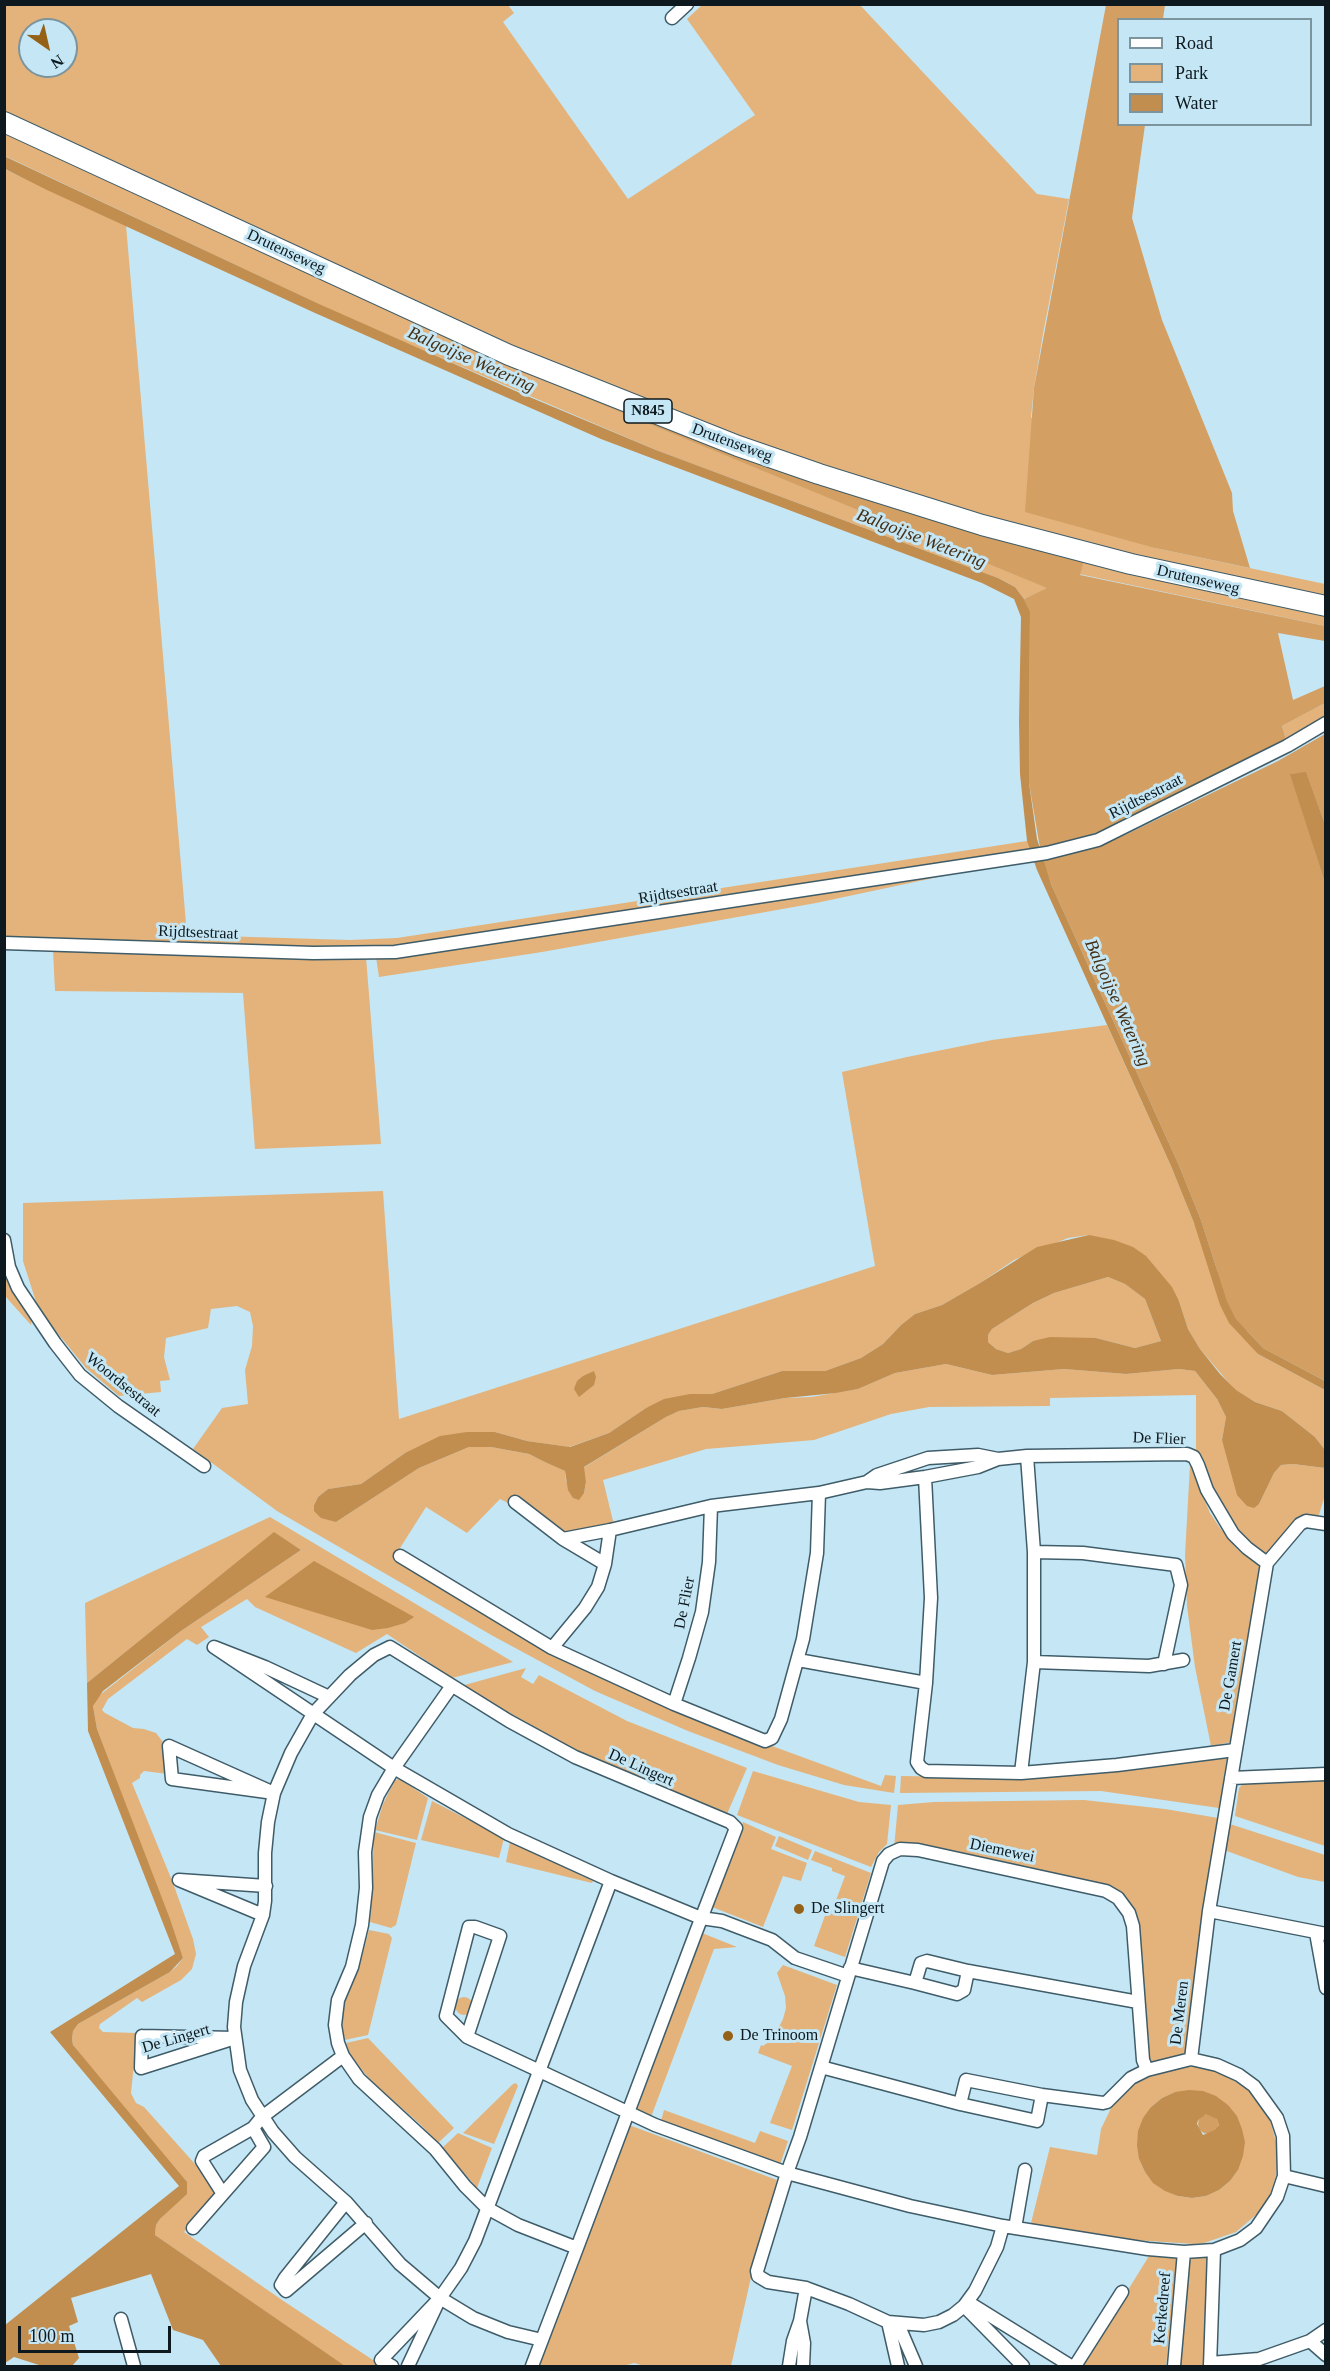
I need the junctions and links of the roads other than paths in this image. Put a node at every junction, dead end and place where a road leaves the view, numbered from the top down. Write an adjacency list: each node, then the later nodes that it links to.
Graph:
1 (687, 4): 2 (street)
2 (672, 18)
3 (4, 122): 4 (main road, Drutenseweg / N845)
4 (1326, 606)
5 (1326, 723): 6 (street, Rijdtsestraat)
6 (4, 943)
7 (5, 1247): 10 (street, Woordsestraat)
8 (1027, 1456): 9 (street, De Flier); 19 (street); 21 (street, De Flier)
9 (998, 1459): 11 (street, De Flier); 12 (street, De Flier)
10 (204, 1466)
11 (925, 1477): 12 (street, De Flier); 28 (street)
12 (867, 1482): 13 (street, De Flier)
13 (819, 1493): 15 (street, De Flier); 24 (street)
14 (514, 1503): 18 (street)
15 (711, 1506): 17 (street, De Flier); 31 (street, De Flier)
16 (1326, 1524): 21 (street)
17 (610, 1530): 18 (street, De Flier); 22 (street)
18 (563, 1539): 22 (street)
19 (1034, 1552): 26 (street); 27 (street)
20 (400, 1556): 23 (street)
21 (1267, 1563): 33 (street, De Gamert)
22 (605, 1564): 23 (street)
23 (552, 1647): 31 (street)
24 (798, 1660): 28 (street); 31 (street)
25 (1183, 1660): 27 (street)
26 (1034, 1662): 27 (street); 35 (street)
27 (1164, 1664)
28 (926, 1683): 35 (street)
29 (451, 1687): 30 (street, De Lingert); 34 (street); 43 (street, De Lingert)
30 (327, 1696): 32 (street, De Lingert); 32 (street)
31 (674, 1704)
32 (313, 1714): 34 (street); 38 (street, De Lingert)
33 (1235, 1750): 35 (street); 37 (street, De Gamert)
34 (394, 1768): 39 (street); 53 (street)
35 (1022, 1773)
36 (1326, 1774): 37 (street)
37 (1231, 1778): 41 (street, De Meren)
38 (274, 1793): 38 (street); 40 (street, De Lingert)
39 (611, 1881): 43 (street); 57 (street)
40 (266, 1886): 42 (street, De Lingert); 42 (street)
41 (1209, 1911): 44 (street); 54 (street, De Meren)
42 (263, 1915): 52 (street, De Lingert)
43 (701, 1918): 47 (street); 60 (street, De Lingert)
44 (1321, 1933): 45 (street)
45 (1324, 1970): 49 (street)
46 (968, 1971): 48 (street); 48 (street); 50 (street)
47 (849, 1972): 48 (street); 50 (street, Diemewei); 55 (street, Diemewei)
48 (915, 1983)
49 (1326, 1988)
50 (1138, 2002): 56 (street, Diemewei)
51 (467, 2037): 51 (street); 57 (street)
52 (235, 2038): 52 (street, De Lingert); 61 (street, De Lingert)
53 (343, 2056): 61 (street); 69 (street)
54 (1191, 2060): 56 (street); 65 (street, De Meren)
55 (821, 2067): 59 (street); 64 (street, Diemewei)
56 (1147, 2070): 58 (street)
57 (538, 2072): 60 (street); 69 (street)
58 (1042, 2095): 59 (street); 59 (street)
59 (960, 2104)
60 (628, 2113): 64 (street); 73 (street, De Lingert)
61 (262, 2117): 62 (street); 68 (street, De Lingert)
62 (253, 2128): 67 (street); 67 (street)
63 (1025, 2170): 71 (street, Diemewei)
64 (787, 2173): 71 (street); 76 (street, Diemewei)
65 (1284, 2176): 66 (street); 74 (street, De Meren)
66 (1326, 2186)
67 (223, 2194): 72 (street)
68 (346, 2202): 70 (street, De Lingert); 70 (street)
69 (487, 2208): 73 (street); 78 (street)
70 (366, 2223): 78 (street, De Lingert)
71 (1009, 2227): 75 (street); 79 (street, Diemewei)
72 (193, 2228)
73 (577, 2248): 84 (street, De Lingert)
74 (1214, 2250): 75 (street); 87 (street)
75 (1185, 2252): 98 (street, Kerkedreef)
76 (806, 2288): 81 (street); 82 (street, Diemewei)
77 (1122, 2292): 97 (street)
78 (440, 2298): 84 (street, De Lingert); 89 (street); 90 (street)
79 (966, 2304): 82 (street, Diemewei); 96 (street); 97 (street)
80 (121, 2319): 88 (street)
81 (800, 2321): 92 (street); 93 (street)
82 (893, 2323): 94 (street); 95 (street)
83 (1326, 2330): 85 (street)
84 (542, 2340): 91 (street, De Lingert)
85 (1310, 2341): 86 (street); 87 (street)
86 (1326, 2355)
87 (1210, 2365)
88 (134, 2367)
89 (392, 2367)
90 (408, 2367)
91 (532, 2367)
92 (789, 2367)
93 (803, 2367)
94 (898, 2367)
95 (916, 2367)
96 (1023, 2367)
97 (1073, 2367)
98 (1174, 2367)

